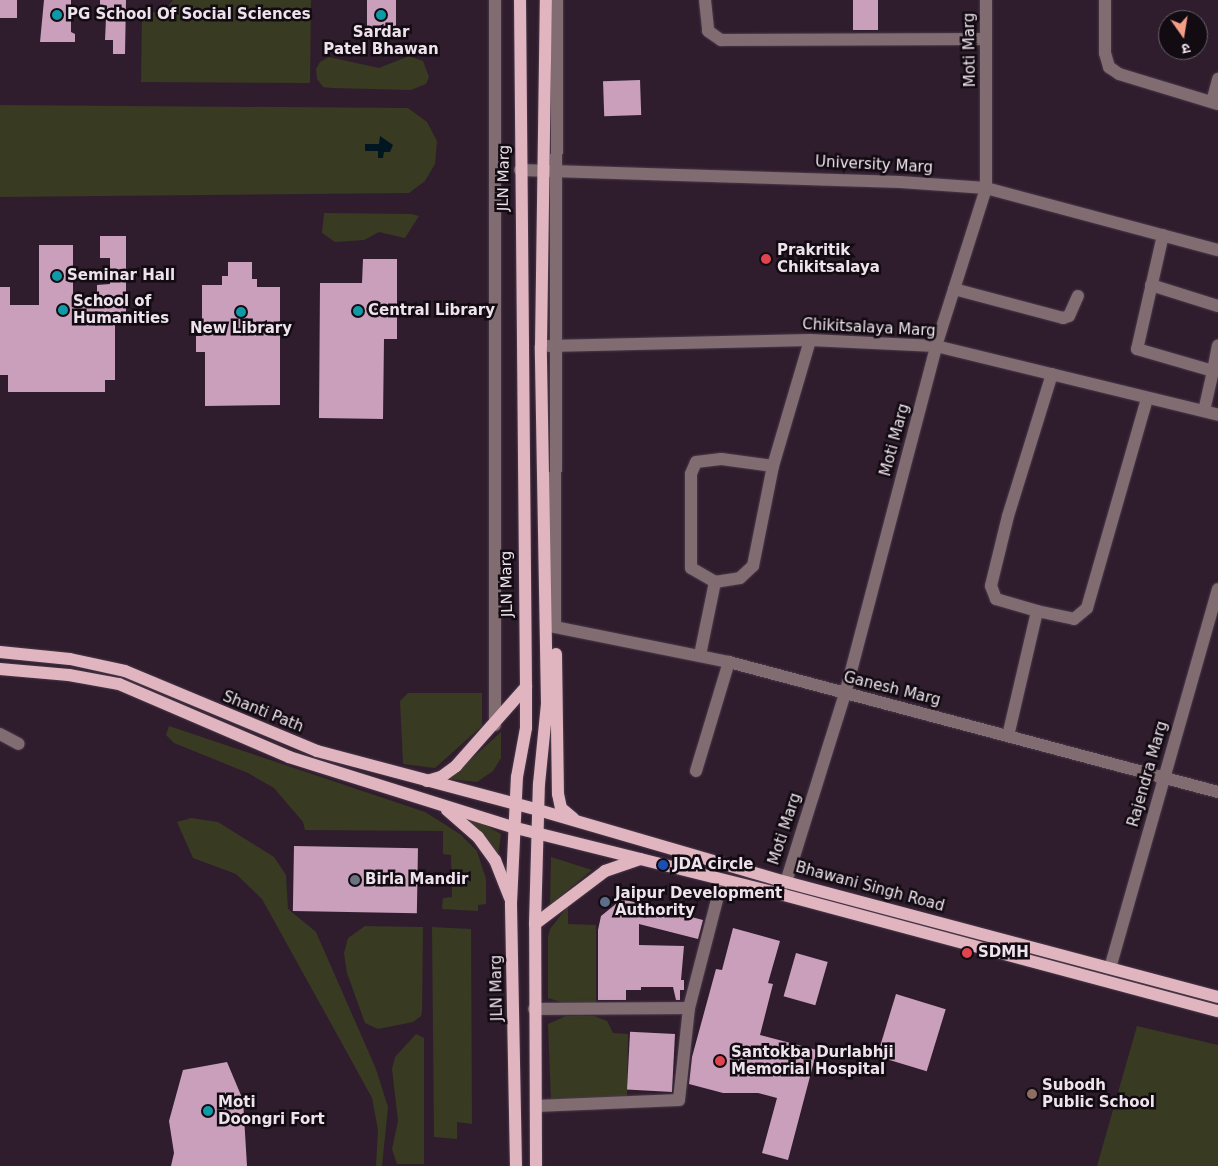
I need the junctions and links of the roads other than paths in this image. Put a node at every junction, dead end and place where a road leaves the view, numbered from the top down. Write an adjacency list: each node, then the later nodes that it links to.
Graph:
1 (495, 0): 41 (street)
2 (520, 0): 11 (main road, JLN Marg)
3 (546, 0): 12 (main road)
4 (558, 0): 12 (street)
5 (705, 0): 8 (street)
6 (986, 0): 8 (street, Moti Marg)
7 (1104, 0): 10 (street)
8 (985, 39): 13 (street, Moti Marg)
9 (1218, 79): 10 (street)
10 (1215, 103)
11 (520, 170): 12 (street, University Marg); 39 (main road, JLN Marg)
12 (549, 170): 13 (street, University Marg); 22 (main road); 23 (street)
13 (986, 188): 14 (street, University Marg); 17 (street, Moti Marg)
14 (1162, 235): 15 (street, University Marg); 16 (street)
15 (1218, 250)
16 (1151, 285): 19 (street); 25 (street)
17 (954, 290): 18 (street); 24 (street, Moti Marg)
18 (1078, 296)
19 (1218, 306)
20 (810, 340): 23 (street, Chikitsalaya Marg); 24 (street, Chikitsalaya Marg); 30 (street)
21 (1218, 345): 25 (street)
22 (541, 346): 23 (street, Chikitsalaya Marg); 34 (main road)
23 (556, 346): 34 (street)
24 (936, 346): 26 (street, Chikitsalaya Marg); 40 (street, Moti Marg)
25 (1213, 371): 28 (street)
26 (1052, 374): 27 (street, Chikitsalaya Marg); 33 (street)
27 (1147, 399): 28 (street, Chikitsalaya Marg); 33 (street)
28 (1204, 411): 29 (street, Chikitsalaya Marg)
29 (1218, 415)
30 (773, 466): 31 (street); 31 (street)
31 (715, 582): 36 (street)
32 (1218, 589): 46 (street, Rajendra Marg)
33 (1037, 611): 43 (street)
34 (551, 625): 36 (street, Ganesh Marg); 51 (main road); 52 (main road)
35 (0, 652): 47 (main road, Shanti Path)
36 (700, 655): 37 (street, Ganesh Marg)
37 (729, 662): 40 (street, Ganesh Marg); 45 (street)
38 (0, 669): 50 (main road, Bhawani Singh Road)
39 (526, 687): 41 (main road); 49 (main road, JLN Marg)
40 (845, 694): 43 (street, Ganesh Marg); 57 (street, Moti Marg)
41 (495, 725): 47 (main road)
42 (0, 734): 44 (street)
43 (1008, 736): 46 (street, Ganesh Marg)
44 (19, 744)
45 (696, 771)
46 (1163, 778): 48 (street, Ganesh Marg); 60 (street, Rajendra Marg)
47 (425, 782): 49 (main road, Shanti Path)
48 (1218, 792)
49 (516, 804): 51 (main road, Bhawani Singh Road); 53 (main road, JLN Marg)
50 (442, 806): 53 (main road, Bhawani Singh Road); 58 (main road)
51 (538, 810): 52 (main road, Bhawani Singh Road); 54 (main road)
52 (581, 824): 57 (main road, Bhawani Singh Road)
53 (516, 828): 54 (main road, Bhawani Singh Road); 58 (main road, JLN Marg)
54 (538, 834): 55 (main road, Bhawani Singh Road); 59 (main road)
55 (640, 859): 56 (main road, Bhawani Singh Road); 59 (main road)
56 (722, 880): 62 (street); 64 (main road, Bhawani Singh Road)
57 (786, 882): 60 (main road, Bhawani Singh Road)
58 (512, 902): 66 (main road, JLN Marg)
59 (535, 924): 63 (main road)
60 (1110, 968): 61 (main road, Bhawani Singh Road)
61 (1218, 997)
62 (689, 1008): 63 (street); 65 (street)
63 (534, 1009): 65 (main road)
64 (1218, 1012)
65 (536, 1106): 67 (main road)
66 (516, 1166)
67 (536, 1166)

